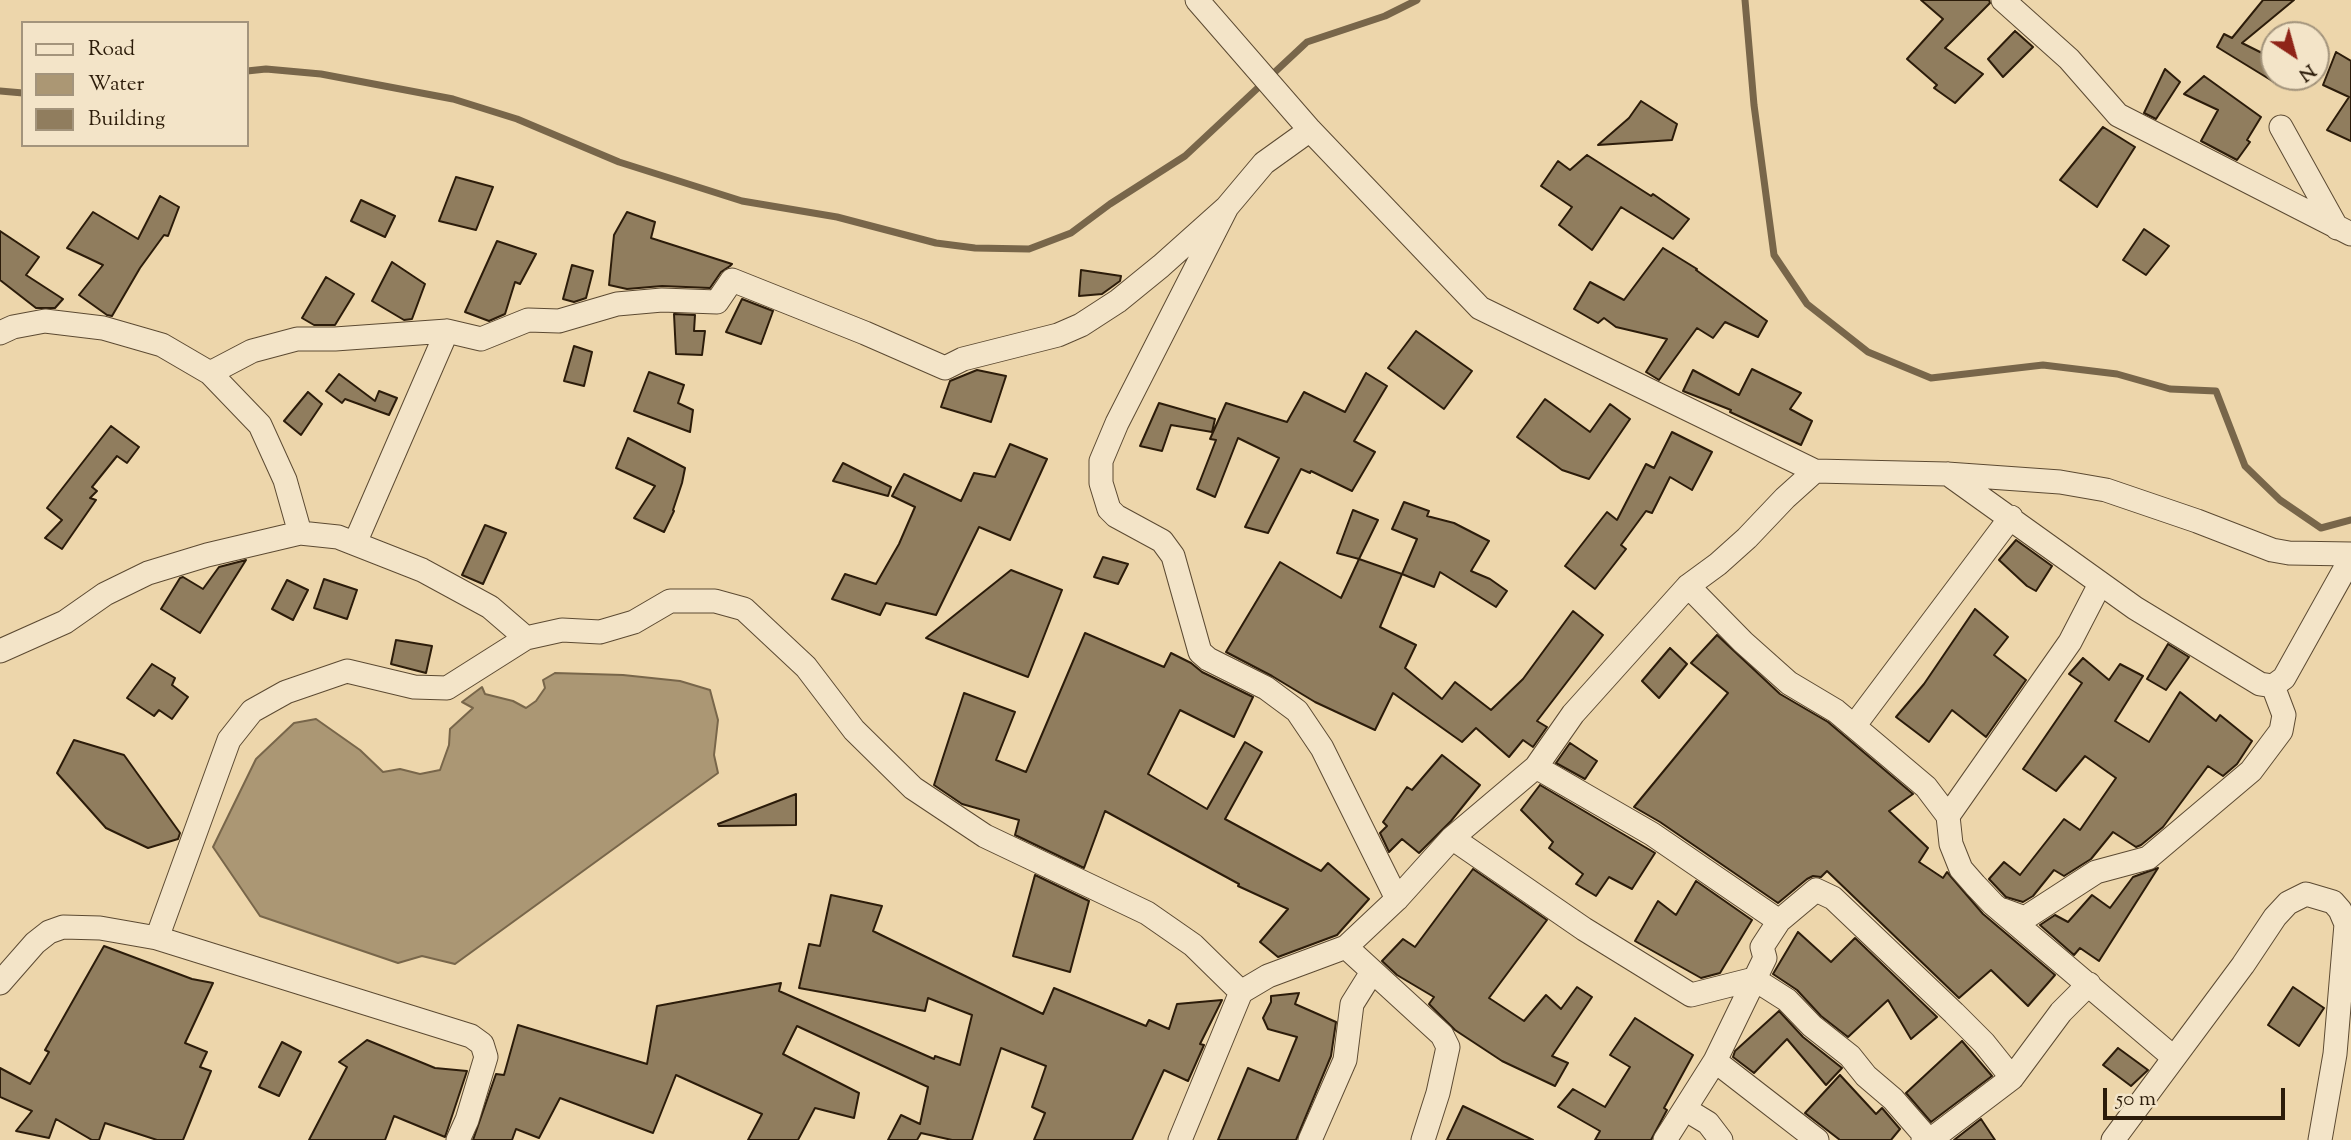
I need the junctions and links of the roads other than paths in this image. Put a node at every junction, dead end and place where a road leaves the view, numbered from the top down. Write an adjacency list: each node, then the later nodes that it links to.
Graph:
1 (1197, 0): 4 (street)
2 (2003, 0): 6 (street)
3 (2281, 127): 6 (street)
4 (1310, 130): 5 (street); 10 (street)
5 (1227, 207): 7 (street); 25 (street)
6 (2344, 231)
7 (447, 331): 9 (street); 14 (street)
8 (0, 333): 9 (street)
9 (210, 373): 13 (street)
10 (1815, 471): 11 (street); 17 (street)
11 (1947, 474): 12 (street); 15 (street)
12 (2011, 517): 16 (street); 21 (street)
13 (300, 533): 14 (street); 19 (street)
14 (355, 544): 18 (street)
15 (2351, 556): 20 (street)
16 (2100, 584): 20 (street); 23 (street)
17 (1688, 586): 21 (street); 22 (street)
18 (526, 638): 28 (street); 34 (street)
19 (0, 651)
20 (2273, 685): 26 (street)
21 (1854, 726): 23 (street)
22 (1536, 766): 24 (street); 27 (street)
23 (1948, 816): 26 (street)
24 (1452, 838): 25 (street); 31 (street)
25 (1397, 899): 29 (street)
26 (2000, 909): 33 (street)
27 (1779, 921): 31 (street); 37 (street)
28 (158, 938): 32 (street); 40 (street)
29 (1346, 947): 30 (street); 34 (street)
30 (1372, 972): 42 (street); 43 (street)
31 (1754, 979): 36 (street); 39 (street)
32 (0, 983)
33 (2089, 984): 35 (street); 37 (street)
34 (1241, 992): 41 (street)
35 (2173, 1057): 47 (street); 48 (street)
36 (1715, 1061): 38 (street); 46 (street)
37 (2012, 1078): 39 (street)
38 (1685, 1109): 44 (street); 45 (street)
39 (1925, 1139)
40 (458, 1140)
41 (1180, 1140)
42 (1310, 1140)
43 (1423, 1140)
44 (1665, 1140)
45 (1721, 1140)
46 (1817, 1140)
47 (2113, 1140)
48 (2320, 1140)

